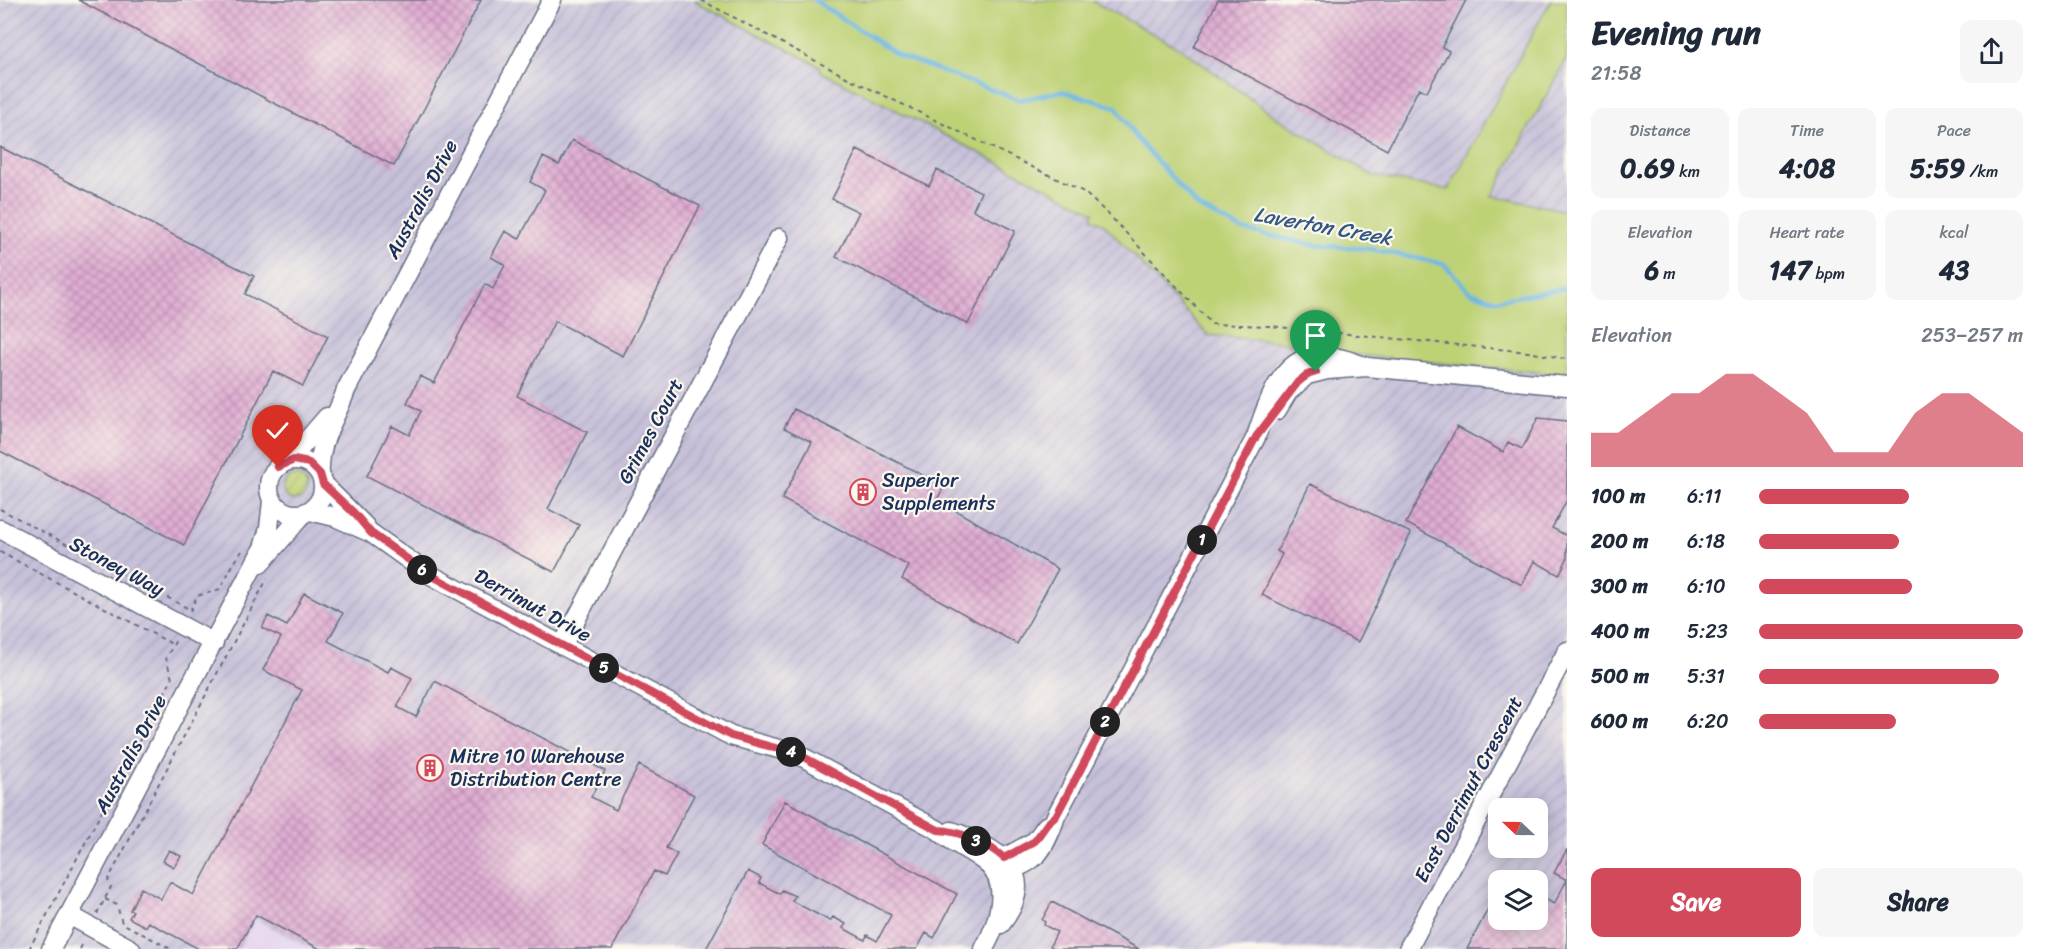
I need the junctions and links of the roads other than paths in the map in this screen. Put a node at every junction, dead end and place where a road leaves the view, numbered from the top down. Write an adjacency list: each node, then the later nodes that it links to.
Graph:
1 (552, 0): 3 (street, Australis Drive)
2 (566, 0): 3 (street, Australis Drive)
3 (536, 31): 6 (street, Australis Drive)
4 (779, 238): 15 (street, Grimes Court)
5 (1567, 386): 17 (street)
6 (346, 390): 7 (street, Australis Drive); 8 (street, Australis Drive)
7 (289, 461): 8 (street); 9 (street)
8 (321, 479): 10 (street); 12 (street, Derrimut Drive)
9 (272, 501): 10 (street); 13 (street, Australis Drive)
10 (307, 512): 12 (street, Derrimut Drive); 13 (street, Australis Drive)
11 (0, 529): 14 (street, Stoney Way)
12 (371, 533): 15 (street, Derrimut Drive)
13 (247, 579): 14 (street, Australis Drive)
14 (214, 643): 18 (street, Australis Drive)
15 (562, 646): 17 (street, Derrimut Drive)
16 (1567, 651): 22 (street, East Derrimut Crescent)
17 (1004, 868): 19 (street)
18 (69, 915): 20 (street, Australis Drive); 21 (street)
19 (986, 945)
20 (51, 949)
21 (131, 949)
22 (1408, 949)

